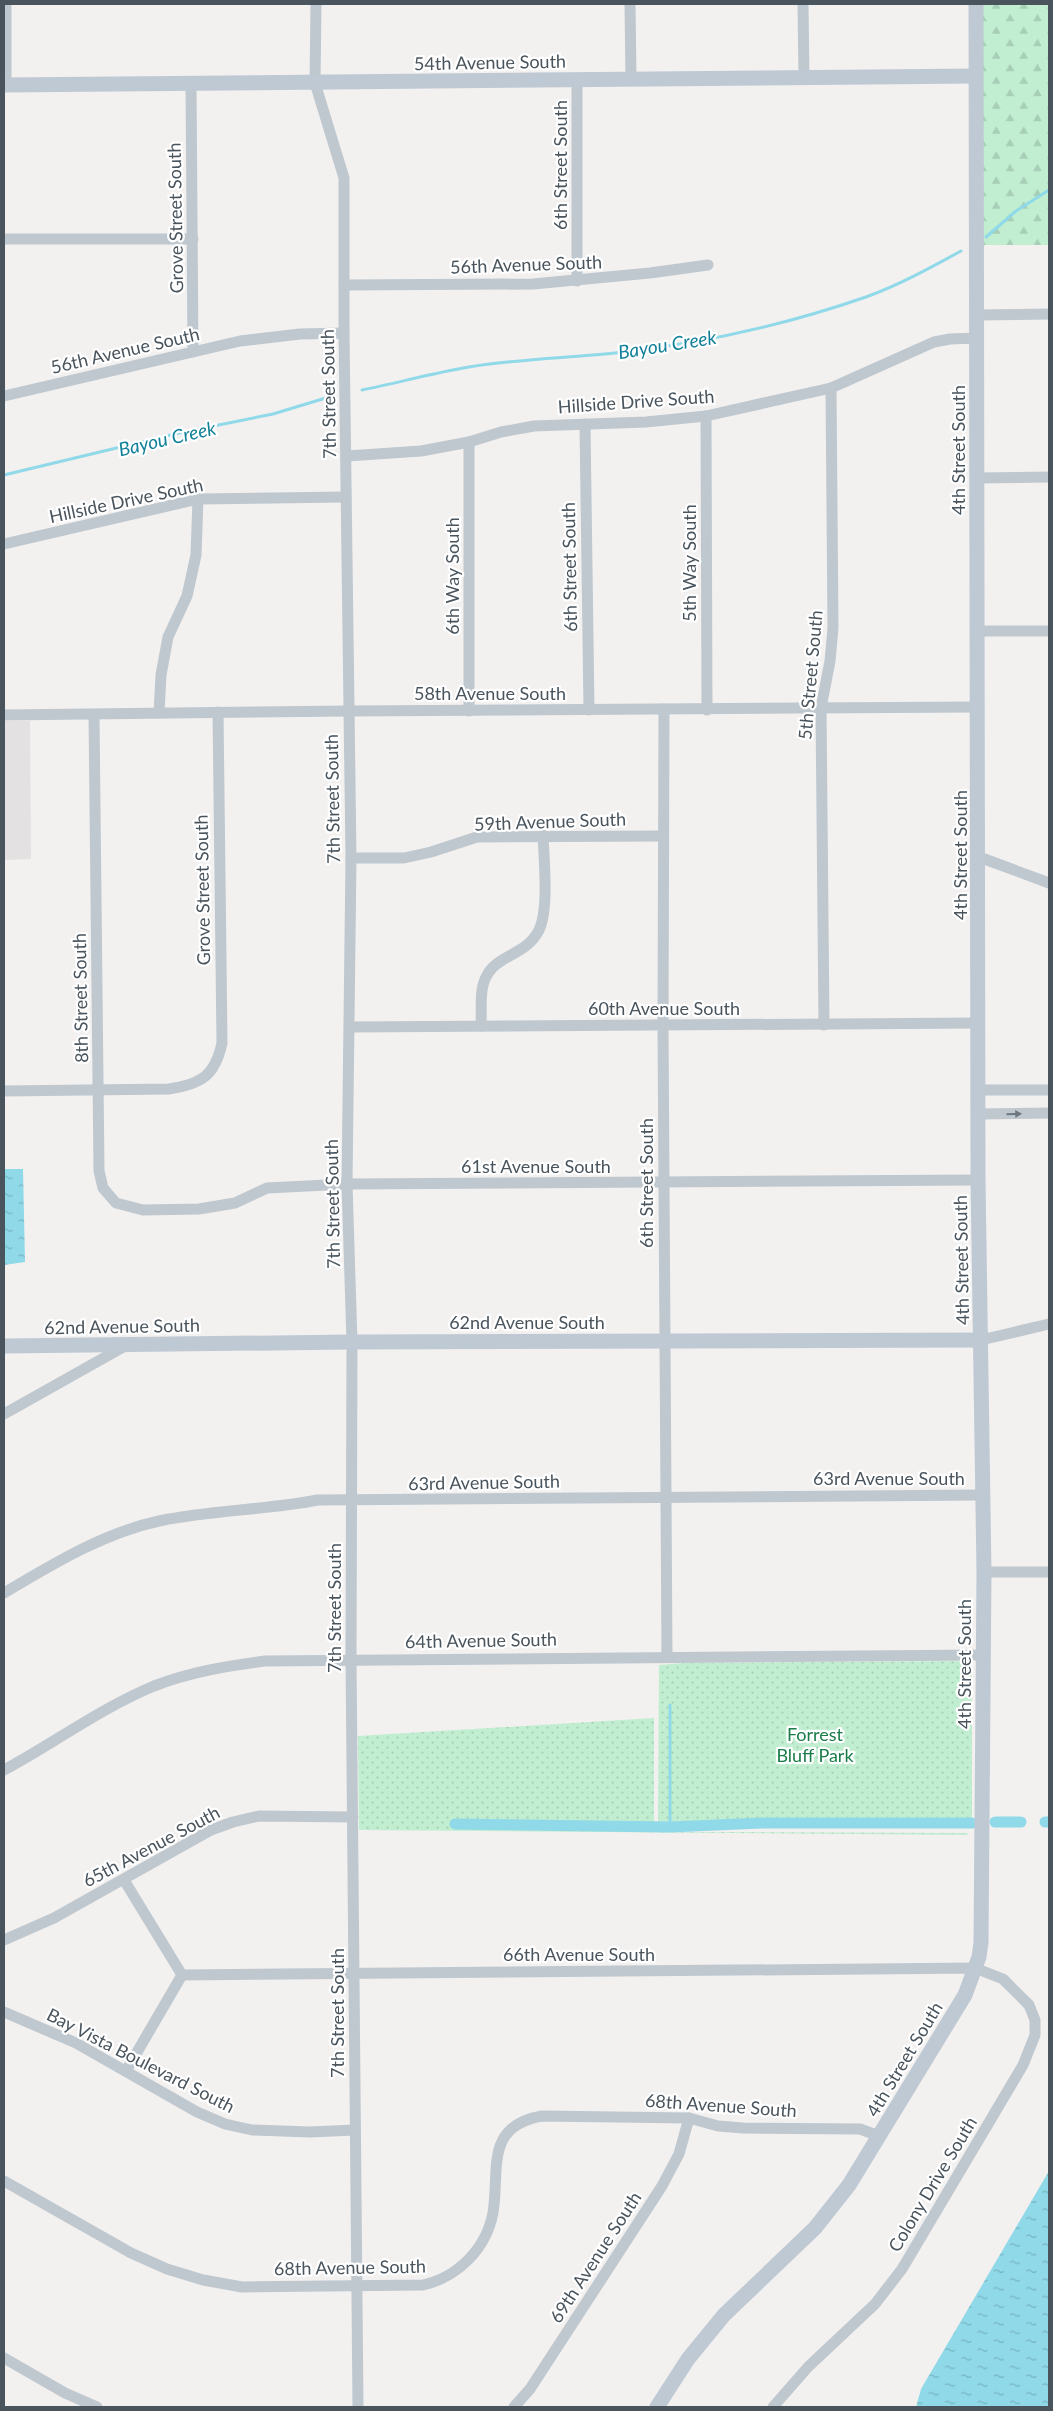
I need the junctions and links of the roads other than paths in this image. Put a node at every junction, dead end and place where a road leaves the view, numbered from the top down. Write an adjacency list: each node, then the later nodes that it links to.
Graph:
1 (6, 4): 12 (street)
2 (316, 4): 10 (street, 7th Street South)
3 (630, 4): 8 (street)
4 (803, 4): 7 (street)
5 (976, 4): 6 (street, 4th Street South)
6 (976, 76): 7 (street, 54th Avenue South); 19 (street, 4th Street South)
7 (804, 78): 8 (street, 54th Avenue South)
8 (631, 79): 9 (street, 54th Avenue South)
9 (577, 80): 10 (street, 54th Avenue South); 16 (street, 6th Street South)
10 (316, 83): 11 (street, 54th Avenue South); 17 (street, 7th Street South)
11 (191, 84): 12 (street, 54th Avenue South); 14 (street, Grove Street South)
12 (5, 85)
13 (4, 239): 14 (street)
14 (193, 239): 22 (street, Grove Street South)
15 (708, 265): 16 (street, 56th Avenue South)
16 (577, 281): 17 (street, 56th Avenue South)
17 (344, 285): 20 (street, 7th Street South)
18 (1049, 314): 19 (street)
19 (977, 315): 21 (street, 4th Street South)
20 (344, 333): 22 (street, 56th Avenue South); 28 (street, 7th Street South)
21 (977, 338): 23 (street, Hillside Drive South); 30 (street, 4th Street South)
22 (193, 352): 24 (street, 56th Avenue South)
23 (831, 388): 25 (street, Hillside Drive South); 37 (street, 5th Street South)
24 (4, 396)
25 (706, 416): 26 (street, Hillside Drive South); 40 (street, 5th Way South)
26 (585, 424): 27 (street, Hillside Drive South); 39 (street, 6th Street South)
27 (469, 442): 28 (street, Hillside Drive South); 42 (street, 6th Way South)
28 (347, 456): 31 (street, 7th Street South)
29 (1049, 477): 30 (street)
30 (976, 478): 34 (street, 4th Street South)
31 (346, 497): 32 (street, Hillside Drive South); 41 (street, 7th Street South)
32 (198, 499): 33 (street, Hillside Drive South); 44 (street)
33 (4, 544)
34 (976, 631): 35 (street); 36 (street, 4th Street South)
35 (1049, 631)
36 (977, 707): 37 (street, 58th Avenue South); 49 (street, 4th Street South)
37 (821, 708): 40 (street, 58th Avenue South); 53 (street, 5th Street South)
38 (664, 709): 39 (street, 58th Avenue South); 40 (street, 58th Avenue South); 48 (street, 6th Street South)
39 (589, 710): 42 (street, 58th Avenue South)
40 (707, 710)
41 (349, 711): 42 (street, 58th Avenue South); 43 (street, 58th Avenue South); 50 (street, 7th Street South)
42 (469, 711)
43 (218, 712): 44 (street, 58th Avenue South); 57 (street, Grove Street South)
44 (159, 713): 46 (street, 58th Avenue South)
45 (4, 715): 46 (street, 58th Avenue South)
46 (94, 715): 57 (street, 8th Street South)
47 (543, 835): 48 (street, 59th Avenue South); 50 (street, 59th Avenue South); 54 (street)
48 (663, 836): 55 (street, 6th Street South)
49 (979, 857): 51 (street); 52 (street, 4th Street South)
50 (351, 858): 56 (street, 7th Street South)
51 (1049, 883)
52 (978, 1023): 53 (street, 60th Avenue South); 58 (street, 4th Street South)
53 (824, 1025): 55 (street, 60th Avenue South)
54 (481, 1026): 55 (street, 60th Avenue South); 56 (street, 60th Avenue South)
55 (663, 1026): 64 (street, 6th Street South)
56 (350, 1027): 65 (street, 7th Street South)
57 (98, 1090): 60 (street); 66 (street, 8th Street South)
58 (978, 1090): 59 (street); 62 (street, 4th Street South)
59 (1049, 1090)
60 (4, 1091)
61 (1049, 1113): 62 (street, one-way to 61)
62 (978, 1114): 63 (street, 4th Street South)
63 (978, 1180): 64 (street, 61st Avenue South); 69 (street, 4th Street South)
64 (664, 1182): 65 (street, 61st Avenue South); 68 (street, 6th Street South)
65 (347, 1184): 66 (street, 61st Avenue South); 70 (street, 7th Street South)
66 (188, 1209)
67 (1049, 1324): 69 (street, 62nd Avenue South)
68 (664, 1340): 69 (street, 62nd Avenue South); 70 (street, 62nd Avenue South); 75 (street, 6th Street South)
69 (981, 1340): 74 (street, 4th Street South)
70 (352, 1342): 71 (street, 62nd Avenue South); 76 (street, 7th Street South)
71 (126, 1345): 72 (street, 62nd Avenue South); 73 (street)
72 (4, 1346)
73 (4, 1414)
74 (982, 1495): 75 (street, 63rd Avenue South); 77 (street, 4th Street South)
75 (666, 1497): 76 (street, 63rd Avenue South); 81 (street, 6th Street South)
76 (352, 1500): 79 (street, 63rd Avenue South); 82 (street, 7th Street South)
77 (984, 1572): 78 (street); 80 (street, 4th Street South)
78 (1049, 1572)
79 (4, 1593)
80 (983, 1655): 81 (street, 64th Avenue South); 87 (street, 4th Street South)
81 (667, 1656): 82 (street, 64th Avenue South)
82 (351, 1659): 83 (street, 64th Avenue South); 84 (street, 7th Street South)
83 (4, 1770)
84 (353, 1817): 85 (street, 65th Avenue South); 88 (street, 7th Street South)
85 (124, 1880): 86 (street, 65th Avenue South); 89 (street)
86 (4, 1940)
87 (975, 1968): 88 (street, 66th Avenue South); 94 (street, 4th Street South); 102 (street, Colony Drive South)
88 (355, 1973): 89 (street, 66th Avenue South); 93 (street, 7th Street South)
89 (182, 1975): 91 (street)
90 (4, 2012): 91 (street, Bay Vista Boulevard South)
91 (126, 2071): 93 (street, Bay Vista Boulevard South)
92 (689, 2118): 94 (street, 68th Avenue South); 96 (street, 68th Avenue South); 100 (street, 69th Avenue South)
93 (355, 2130): 96 (street, 7th Street South)
94 (879, 2136): 101 (street, 4th Street South)
95 (4, 2181): 96 (street, 68th Avenue South)
96 (356, 2286): 99 (street, 7th Street South)
97 (4, 2358): 98 (street)
98 (97, 2407)
99 (358, 2407)
100 (514, 2407)
101 (657, 2407)
102 (773, 2407)

